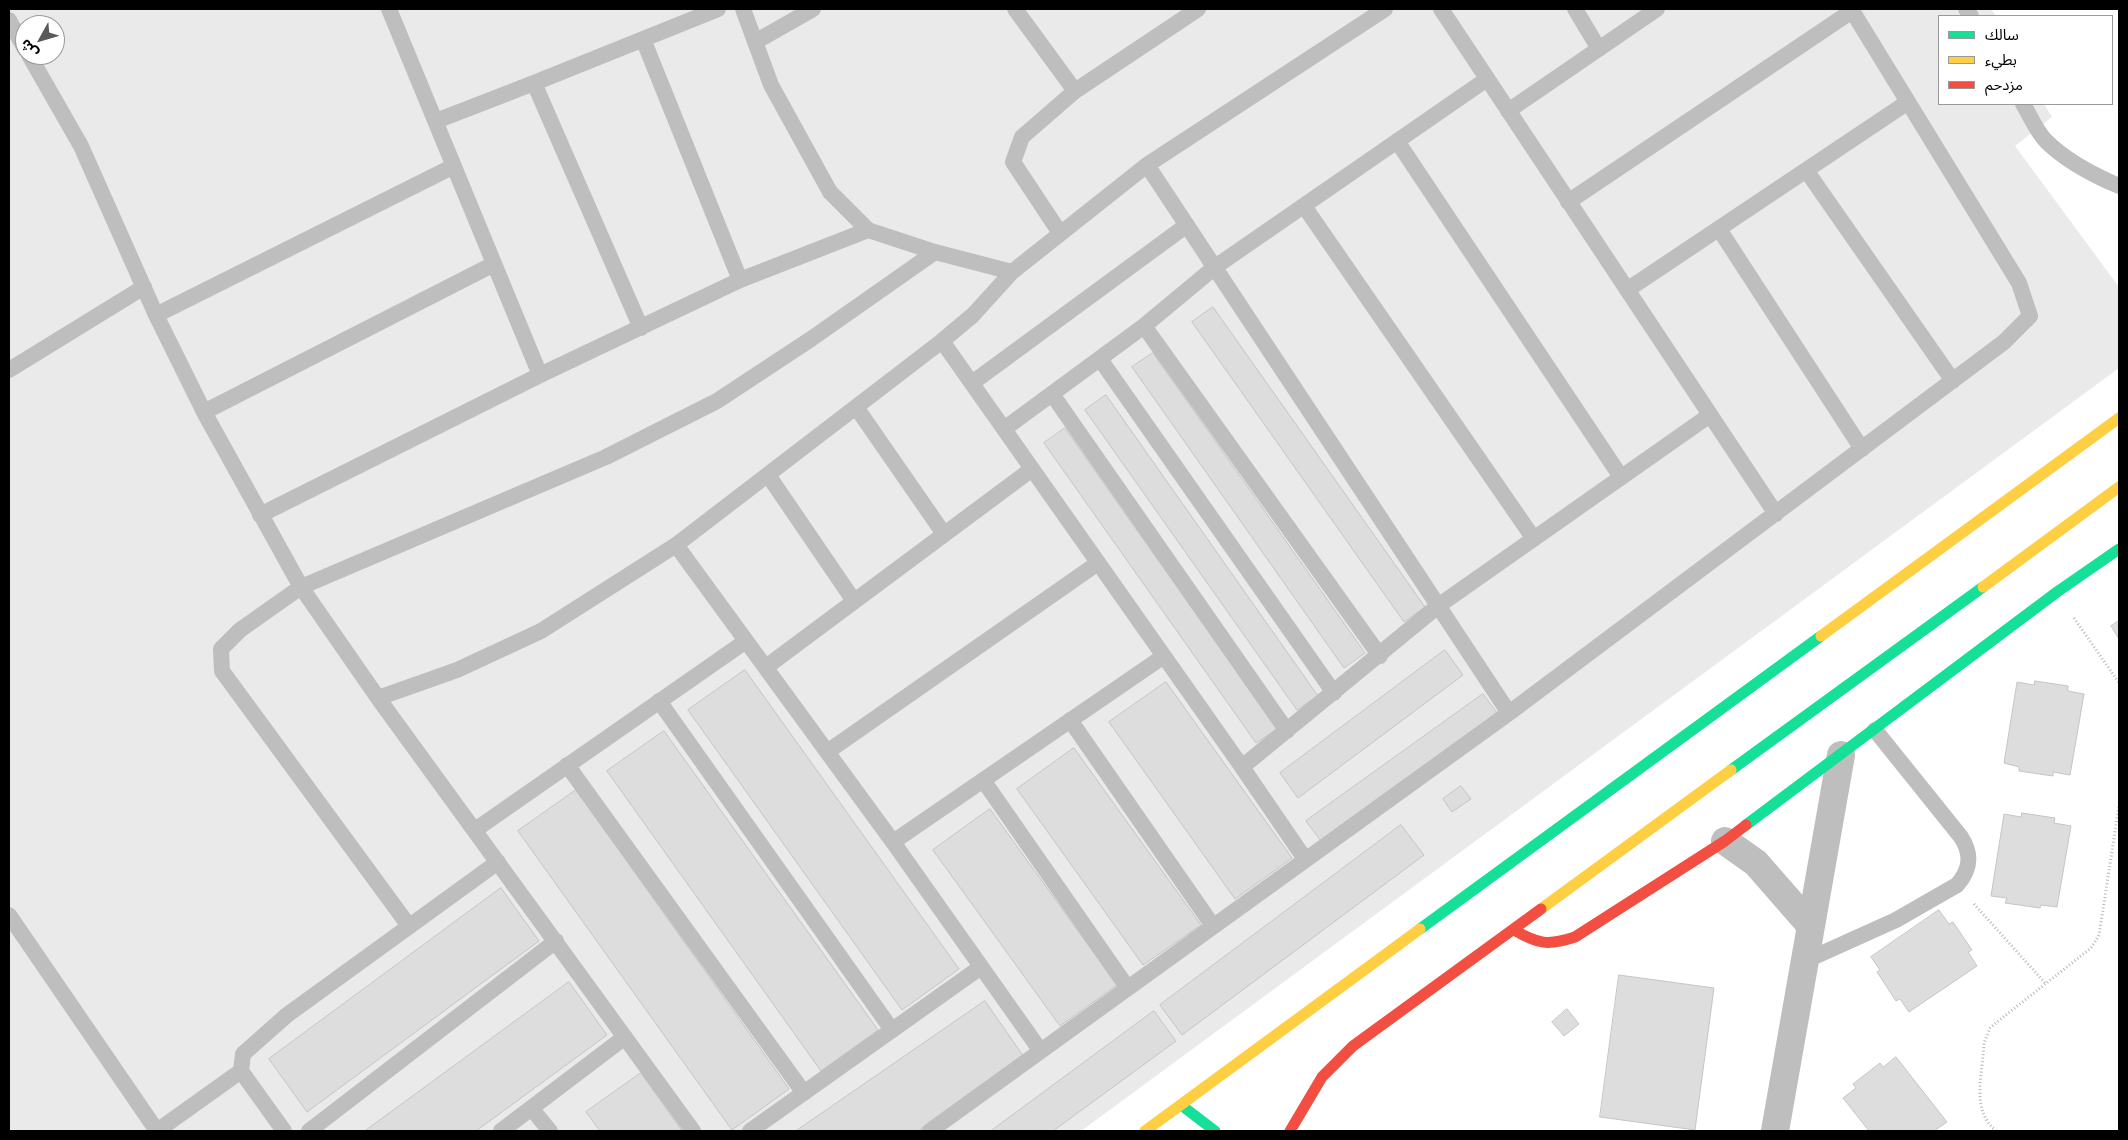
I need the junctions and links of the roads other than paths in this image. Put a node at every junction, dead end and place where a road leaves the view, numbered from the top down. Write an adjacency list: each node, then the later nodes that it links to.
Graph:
1 (389, 9): 22 (lane)
2 (718, 9): 12 (lane)
3 (743, 9): 13 (lane)
4 (813, 9): 13 (lane)
5 (1198, 9): 18 (lane)
6 (1385, 9): 24 (lane)
7 (1441, 9): 16 (lane)
8 (1575, 9): 14 (lane)
9 (1657, 9): 14 (lane)
10 (1018, 10): 18 (lane)
11 (1852, 10): 19 (lane); 28 (lane)
12 (643, 39): 17 (lane); 38 (lane)
13 (755, 42): 32 (lane)
14 (1599, 48): 21 (lane)
15 (35, 65): 39 (lane)
16 (1487, 79): 21 (lane); 23 (lane)
17 (534, 83): 22 (lane); 43 (lane)
18 (1075, 92): 33 (lane)
19 (1908, 102): 26 (lane); 48 (lane)
20 (2024, 105): 27 (lane)
21 (1508, 111): 28 (lane)
22 (436, 121): 25 (lane)
23 (1397, 141): 29 (lane); 59 (lane)
24 (1147, 165): 30 (lane); 33 (lane)
25 (454, 166): 35 (lane); 41 (lane)
26 (1806, 170): 31 (lane); 48 (lane)
27 (2119, 186)
28 (1568, 202): 40 (lane)
29 (1304, 206): 36 (lane); 64 (lane)
30 (1187, 225): 36 (lane); 49 (lane)
31 (1719, 229): 40 (lane); 56 (lane)
32 (868, 230): 34 (lane); 38 (lane)
33 (1060, 233): 37 (lane)
34 (935, 252): 37 (lane); 68 (lane)
35 (494, 264): 47 (lane); 52 (lane)
36 (1214, 267): 42 (lane); 70 (lane)
37 (1012, 272): 44 (lane)
38 (740, 280): 43 (lane)
39 (144, 287): 41 (lane); 46 (lane)
40 (1627, 290): 53 (lane)
41 (156, 315): 52 (lane)
42 (1144, 326): 45 (lane); 73 (lane)
43 (640, 328): 47 (lane)
44 (942, 341): 49 (lane); 51 (lane)
45 (1100, 359): 50 (lane); 75 (lane)
46 (9, 370)
47 (540, 375): 62 (lane)
48 (1953, 381): 56 (lane)
49 (972, 384): 55 (lane)
50 (1052, 394): 55 (lane); 81 (lane)
51 (856, 407): 58 (lane); 63 (lane)
52 (204, 412): 62 (lane)
53 (1710, 414): 59 (lane); 61 (lane)
54 (2119, 418): 106 (main road)
55 (1004, 430): 57 (lane)
56 (1862, 449): 61 (lane)
57 (1032, 469): 63 (lane); 67 (lane)
58 (768, 475): 65 (lane); 69 (lane)
59 (1621, 477): 64 (lane)
60 (2119, 487): 96 (main road)
61 (1776, 514): 78 (lane)
62 (260, 515): 68 (lane)
63 (944, 534): 69 (lane)
64 (1534, 539): 70 (lane)
65 (676, 545): 71 (lane); 76 (lane)
66 (2119, 549): 80 (main road)
67 (1098, 563): 72 (lane); 82 (lane)
68 (301, 587): 76 (lane); 93 (lane)
69 (854, 601): 74 (lane)
70 (1438, 606): 73 (lane); 78 (lane)
71 (746, 641): 74 (lane); 77 (lane)
72 (1164, 656): 79 (lane); 85 (lane)
73 (1380, 656): 75 (lane)
74 (766, 668): 82 (lane)
75 (1334, 693): 81 (lane)
76 (378, 698): 87 (lane)
77 (659, 701): 84 (lane); 101 (lane)
78 (1509, 713): 90 (lane)
79 (1070, 720): 86 (lane); 94 (lane)
80 (1876, 730): 83 (main road); 98 (lane)
81 (1287, 731): 85 (lane)
82 (827, 752): 89 (lane)
83 (1842, 755): 88 (main road); 95 (street)
84 (567, 765): 87 (lane); 105 (lane)
85 (1242, 767): 90 (lane)
86 (982, 780): 89 (lane); 100 (lane)
87 (475, 830): 91 (lane)
88 (1725, 841): 95 (street); 96 (main road)
89 (892, 842): 99 (lane)
90 (1305, 859): 94 (lane)
91 (498, 862): 93 (lane); 97 (lane)
92 (9, 915): 108 (lane)
93 (409, 926): 104 (lane)
94 (1213, 926): 100 (lane)
95 (1811, 926): 98 (street)
96 (1514, 930): 118 (main road)
97 (556, 941): 102 (lane); 110 (lane)
98 (1805, 961): 119 (street)
99 (982, 967): 101 (lane); 103 (lane)
100 (1127, 987): 103 (lane)
101 (892, 1030): 105 (lane)
102 (625, 1037): 107 (lane); 113 (lane)
103 (1040, 1050): 115 (lane)
104 (241, 1071): 108 (lane); 109 (lane)
105 (804, 1093): 114 (lane)
106 (1181, 1104): 116 (main road); 117 (main road)
107 (531, 1108): 111 (lane); 112 (lane)
108 (157, 1131)
109 (284, 1131)
110 (309, 1131)
111 (501, 1131)
112 (550, 1131)
113 (693, 1131)
114 (750, 1131)
115 (930, 1131)
116 (1145, 1131)
117 (1215, 1131)
118 (1290, 1131)
119 (1775, 1131)

